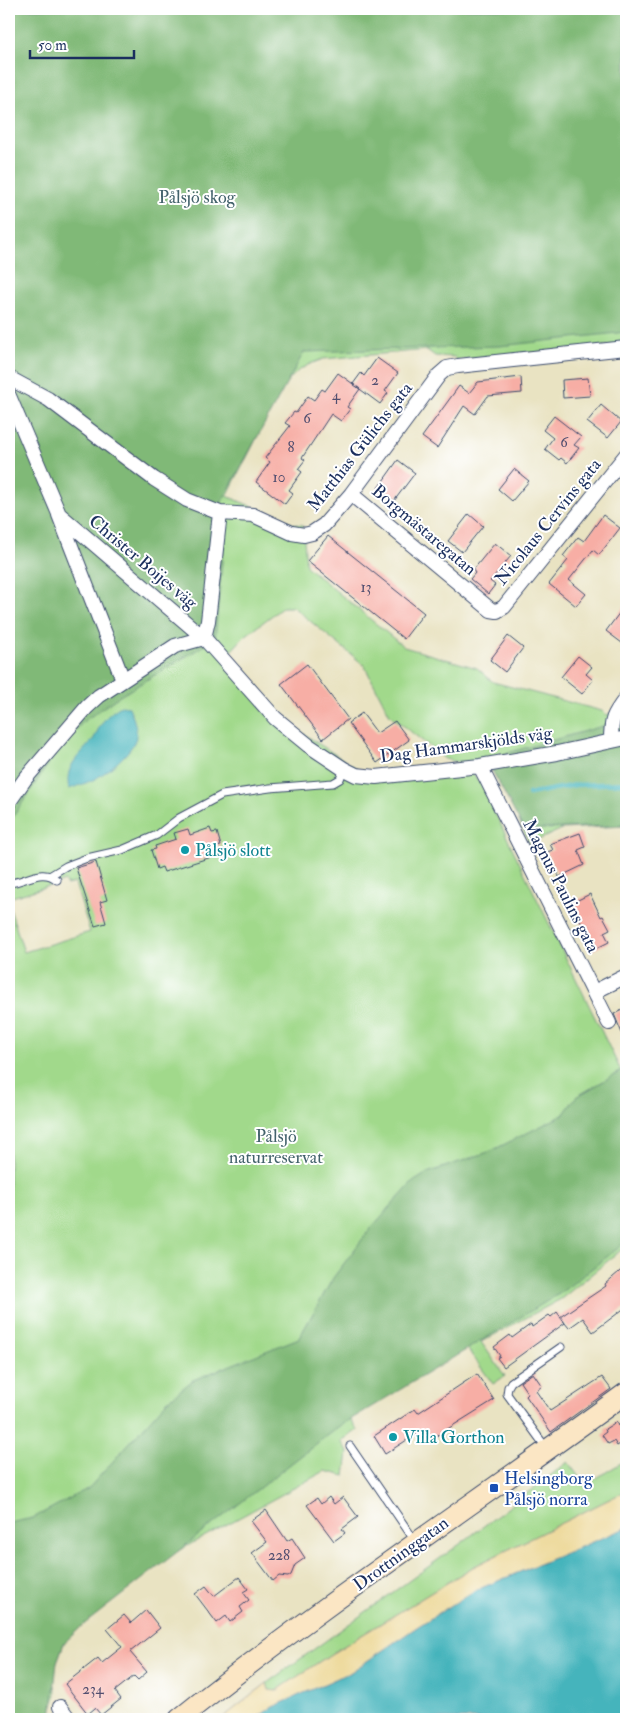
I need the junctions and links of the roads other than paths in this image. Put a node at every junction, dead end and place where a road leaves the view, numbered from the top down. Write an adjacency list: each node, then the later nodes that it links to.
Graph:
1 (626, 348): 5 (street, Matthias Gülichs gata)
2 (9, 378): 6 (street, Matthias Gülichs gata)
3 (9, 396): 7 (street, Christer Boijes väg)
4 (626, 455): 8 (street, Nicolaus Cervins gata)
5 (351, 494): 6 (street, Matthias Gülichs gata); 8 (street, Borgmästaregatan)
6 (220, 513): 9 (street)
7 (58, 514): 9 (street, Christer Boijes väg); 10 (street, Christer Boijes väg)
8 (497, 611)
9 (204, 638): 10 (street); 15 (street, Dag Hammarskjölds väg)
10 (123, 680): 16 (street)
11 (626, 698): 13 (street)
12 (626, 738): 13 (street, Dag Hammarskjölds väg)
13 (611, 741): 14 (street, Dag Hammarskjölds väg)
14 (480, 766): 15 (street, Dag Hammarskjölds väg); 19 (street, Magnus Paulins gata)
15 (344, 769): 17 (lane)
16 (9, 802)
17 (9, 883)
18 (626, 976): 19 (street)
19 (594, 992): 20 (street, Magnus Paulins gata)
20 (609, 1023)
21 (561, 1347): 24 (lane)
22 (626, 1393): 24 (street, Drottninggatan)
23 (350, 1446): 25 (lane)
24 (548, 1450): 25 (street, Drottninggatan)
25 (416, 1544): 28 (street, Drottninggatan)
26 (60, 1707): 27 (street)
27 (69, 1719)
28 (179, 1719)

